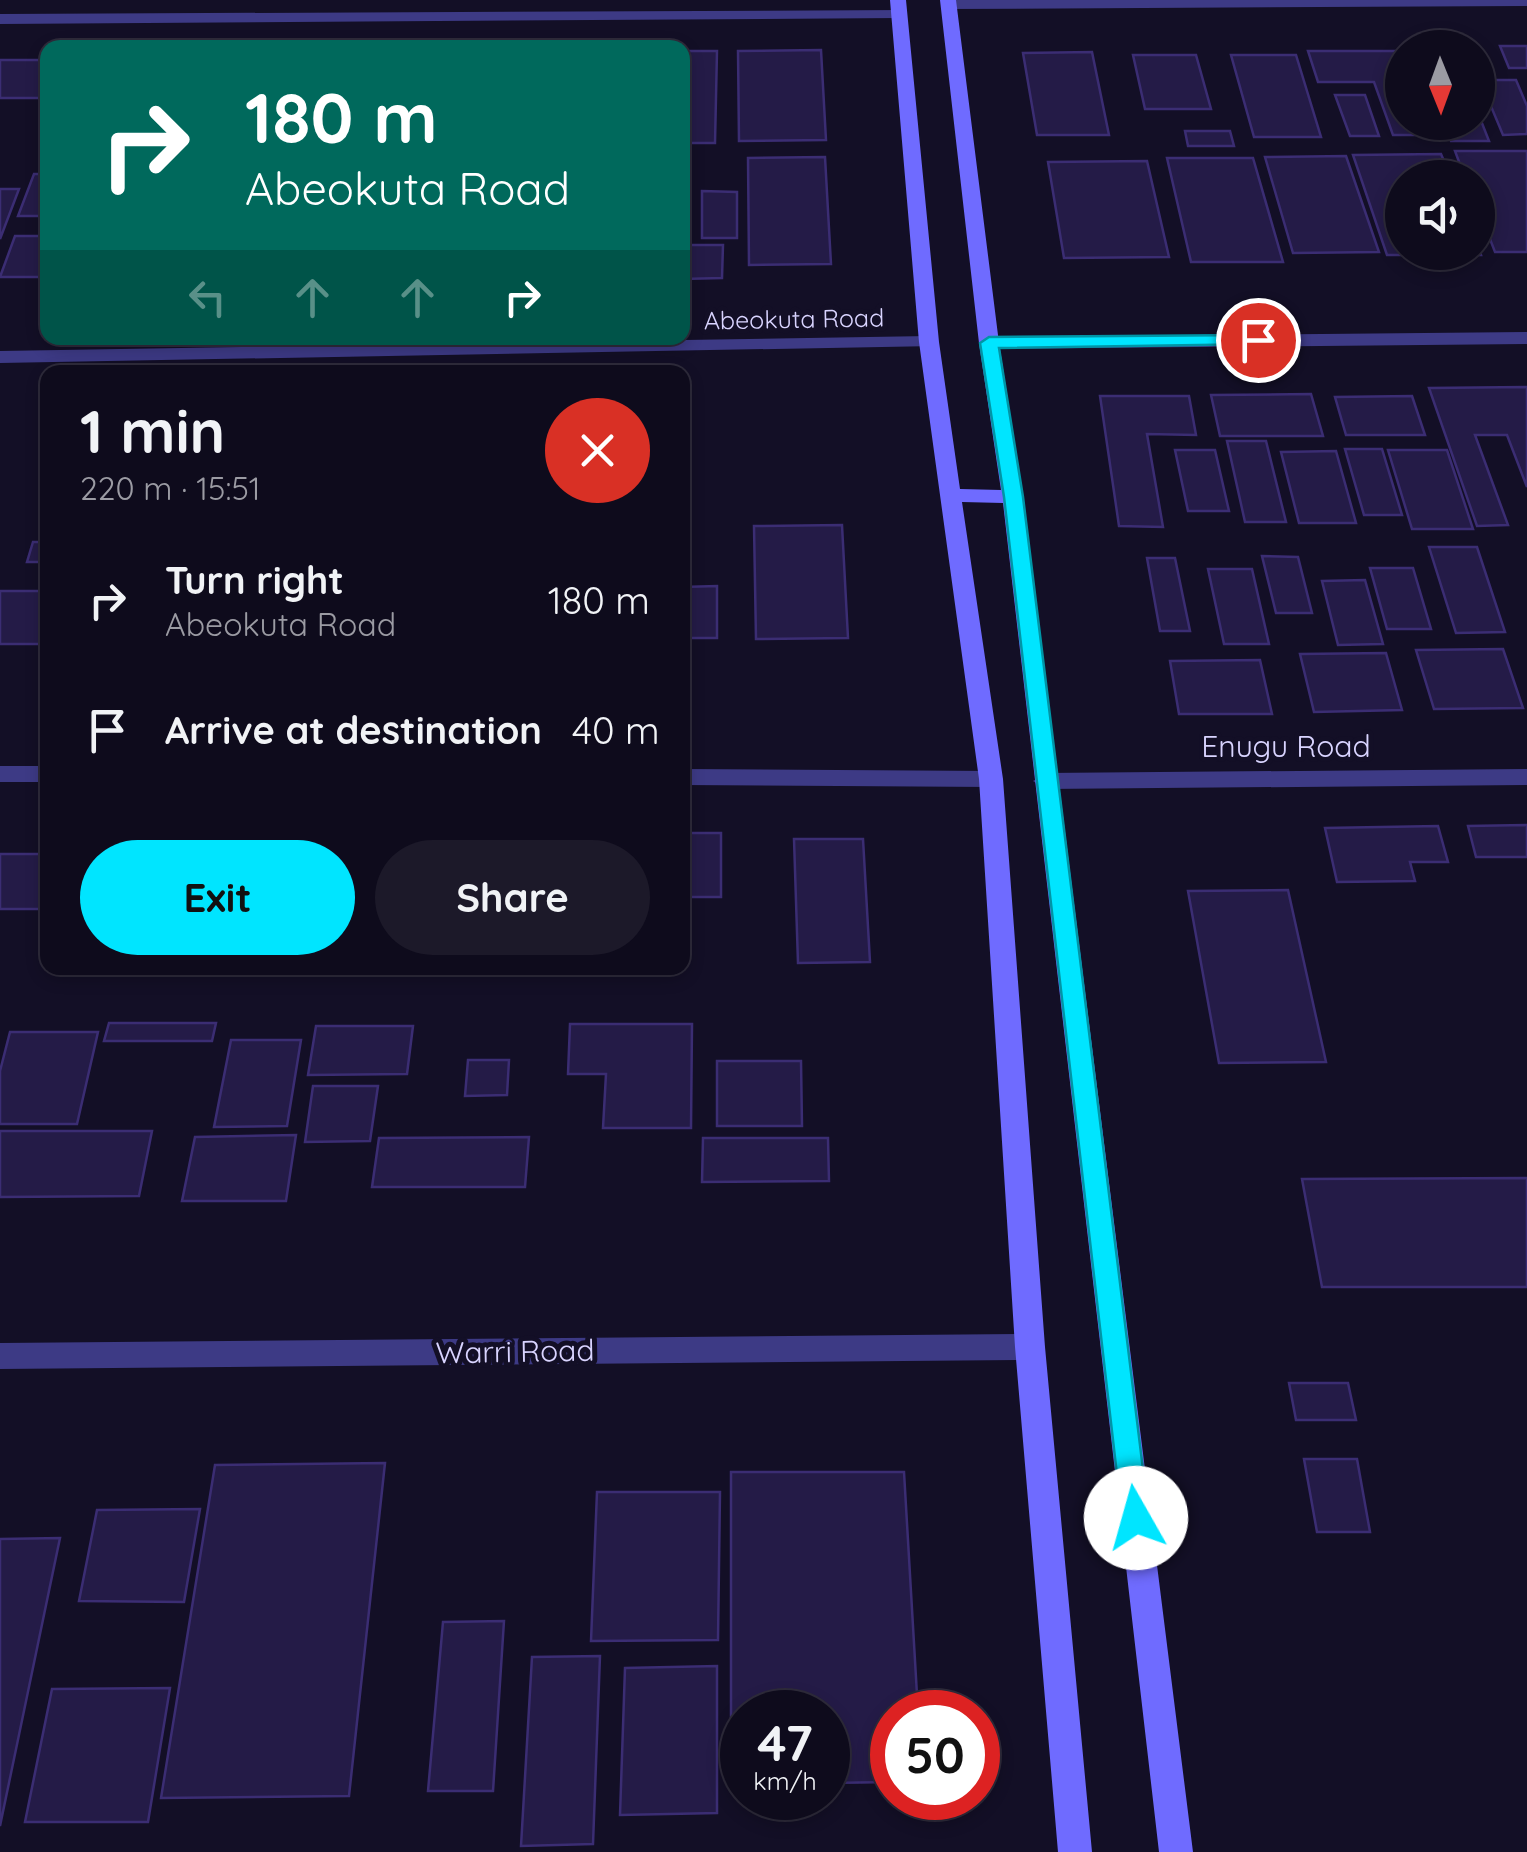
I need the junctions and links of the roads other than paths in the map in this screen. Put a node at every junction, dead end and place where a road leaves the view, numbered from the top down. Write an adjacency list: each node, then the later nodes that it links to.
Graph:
1 (1527, 1): 2 (street)
2 (949, 2): 7 (main road)
3 (899, 6): 4 (street); 6 (main road)
4 (0, 20)
5 (1527, 338): 7 (street)
6 (929, 342): 8 (street, Abeokuta Road); 9 (main road)
7 (989, 343): 10 (main road)
8 (0, 357)
9 (950, 496): 10 (main road); 14 (main road)
10 (1014, 497): 16 (main road)
11 (0, 774): 12 (street)
12 (40, 774)
13 (690, 777): 14 (street)
14 (990, 778): 17 (main road)
15 (1527, 778): 16 (street, Enugu Road)
16 (1045, 781): 20 (main road)
17 (1030, 1346): 18 (street, Warri Road); 19 (main road)
18 (0, 1356)
19 (1075, 1852)
20 (1176, 1852)

